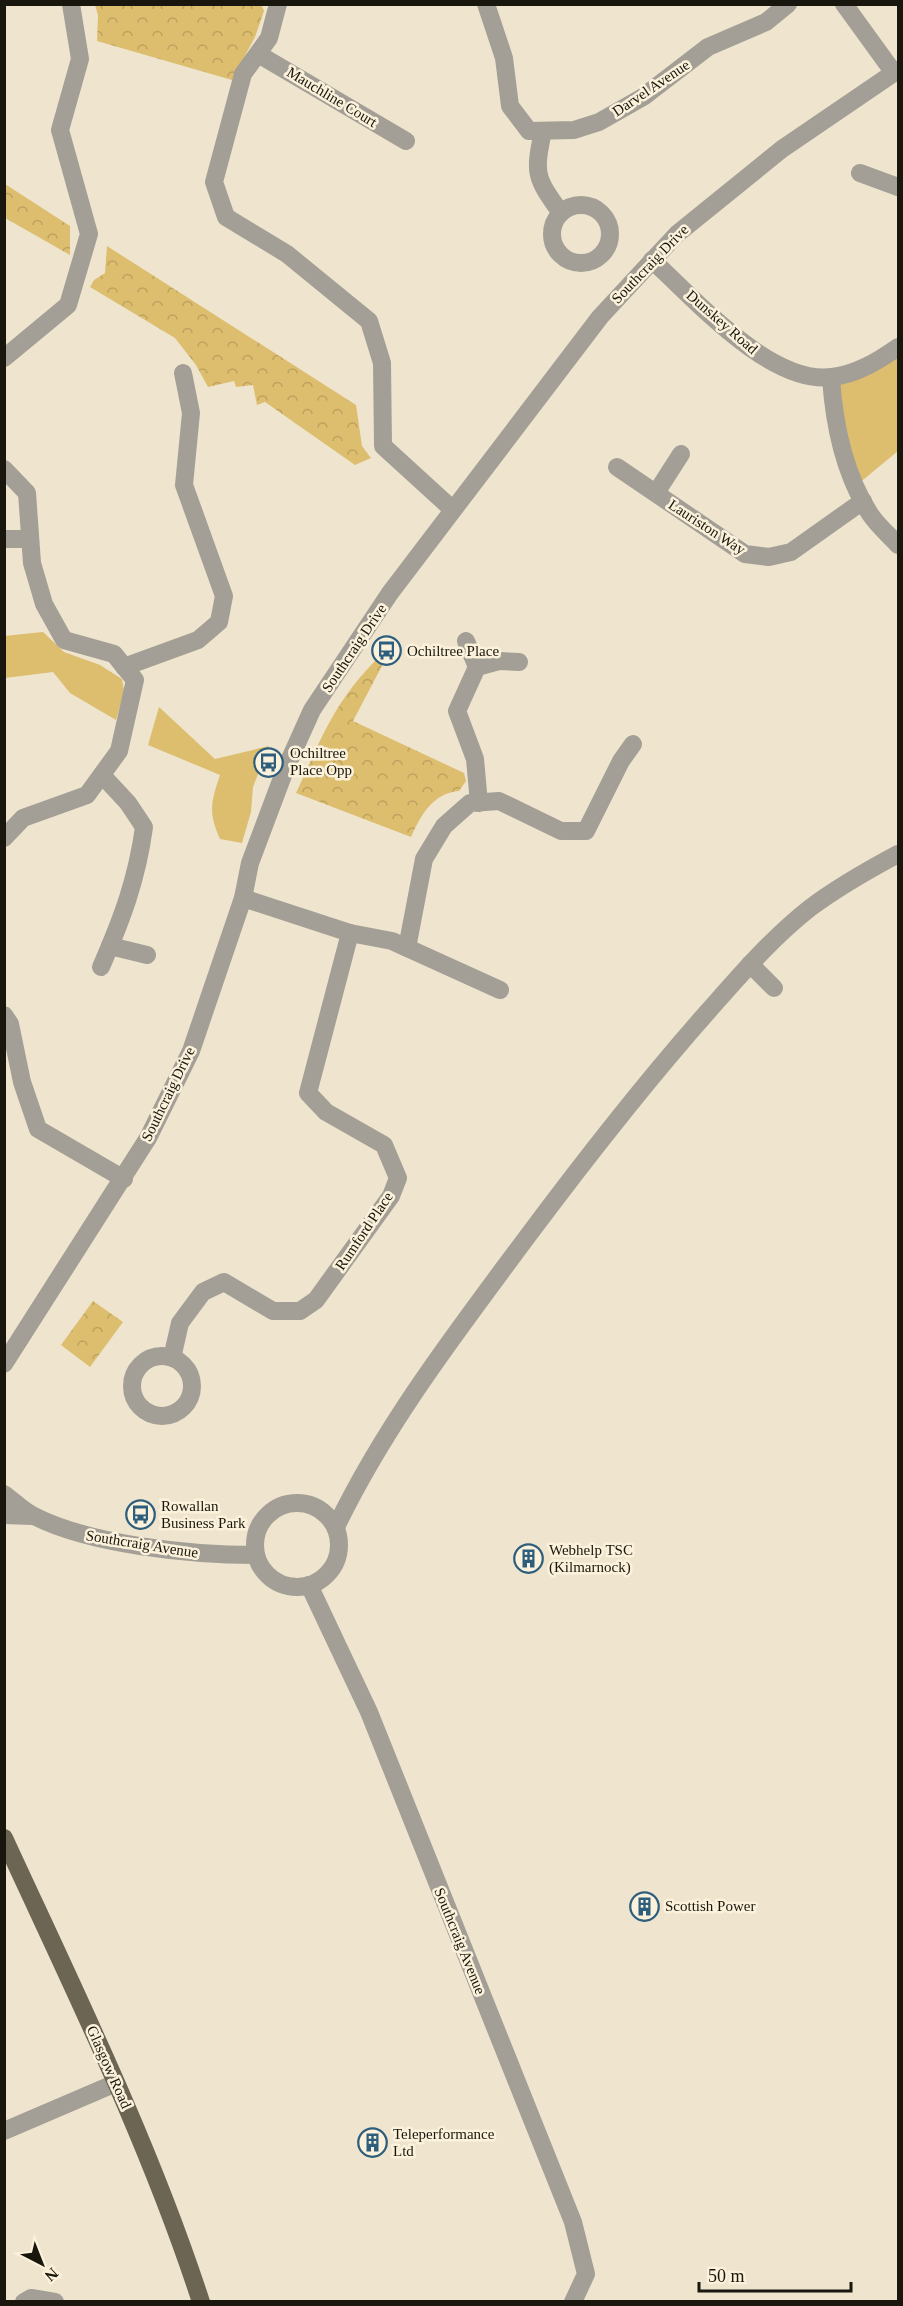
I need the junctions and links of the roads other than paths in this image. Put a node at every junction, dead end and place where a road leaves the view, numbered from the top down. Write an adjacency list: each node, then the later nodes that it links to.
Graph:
1 (72, 4): 15 (street)
2 (278, 4): 6 (street)
3 (486, 4): 8 (street)
4 (788, 4): 8 (street, Darvel Avenue)
5 (844, 4): 7 (street)
6 (258, 54): 9 (street, Mauchline Court); 23 (street)
7 (896, 71): 13 (street, Southcraig Drive)
8 (543, 131): 12 (street)
9 (406, 141)
10 (860, 173): 11 (street)
11 (898, 188)
12 (561, 213)
13 (652, 260): 17 (street, Dunskey Road); 23 (street, Southcraig Drive)
14 (898, 347): 17 (street, Dunskey Road)
15 (4, 358)
16 (183, 373): 29 (street)
17 (831, 378): 22 (street)
18 (681, 454): 21 (street)
19 (617, 467): 21 (street, Lauriston Way)
20 (4, 469): 25 (street)
21 (656, 494): 22 (street, Lauriston Way)
22 (862, 501): 26 (street)
23 (452, 509): 36 (street, Southcraig Drive)
24 (4, 539): 25 (street)
25 (30, 539): 29 (street)
26 (898, 545)
27 (466, 641): 30 (street)
28 (519, 662): 30 (street)
29 (124, 667): 32 (street)
30 (477, 667): 33 (street)
31 (633, 744): 33 (street)
32 (102, 775): 34 (street); 38 (street)
33 (479, 803): 39 (street)
34 (7, 829)
35 (898, 854): 41 (street)
36 (243, 898): 37 (street); 46 (street, Southcraig Drive)
37 (350, 933): 39 (street); 47 (street, Rumford Place)
38 (110, 946): 40 (street); 42 (street)
39 (407, 948): 44 (street)
40 (147, 955)
41 (750, 964): 43 (street); 52 (street)
42 (101, 967)
43 (774, 988)
44 (500, 990)
45 (4, 1014): 46 (street)
46 (124, 1179): 48 (street, Southcraig Drive)
47 (172, 1358)
48 (4, 1364)
49 (4, 1494): 51 (street, Southcraig Avenue)
50 (4, 1515): 51 (street, Southcraig Avenue)
51 (32, 1516): 53 (street, Southcraig Avenue)
52 (336, 1527): 53 (street); 54 (street)
53 (256, 1555): 54 (street)
54 (309, 1585): 61 (street, Southcraig Avenue)
55 (4, 1838): 56 (main road, Glasgow Road)
56 (116, 2083): 57 (street); 60 (main road, Glasgow Road)
57 (4, 2131)
58 (24, 2301): 59 (street)
59 (55, 2301)
60 (201, 2301)
61 (573, 2301)

